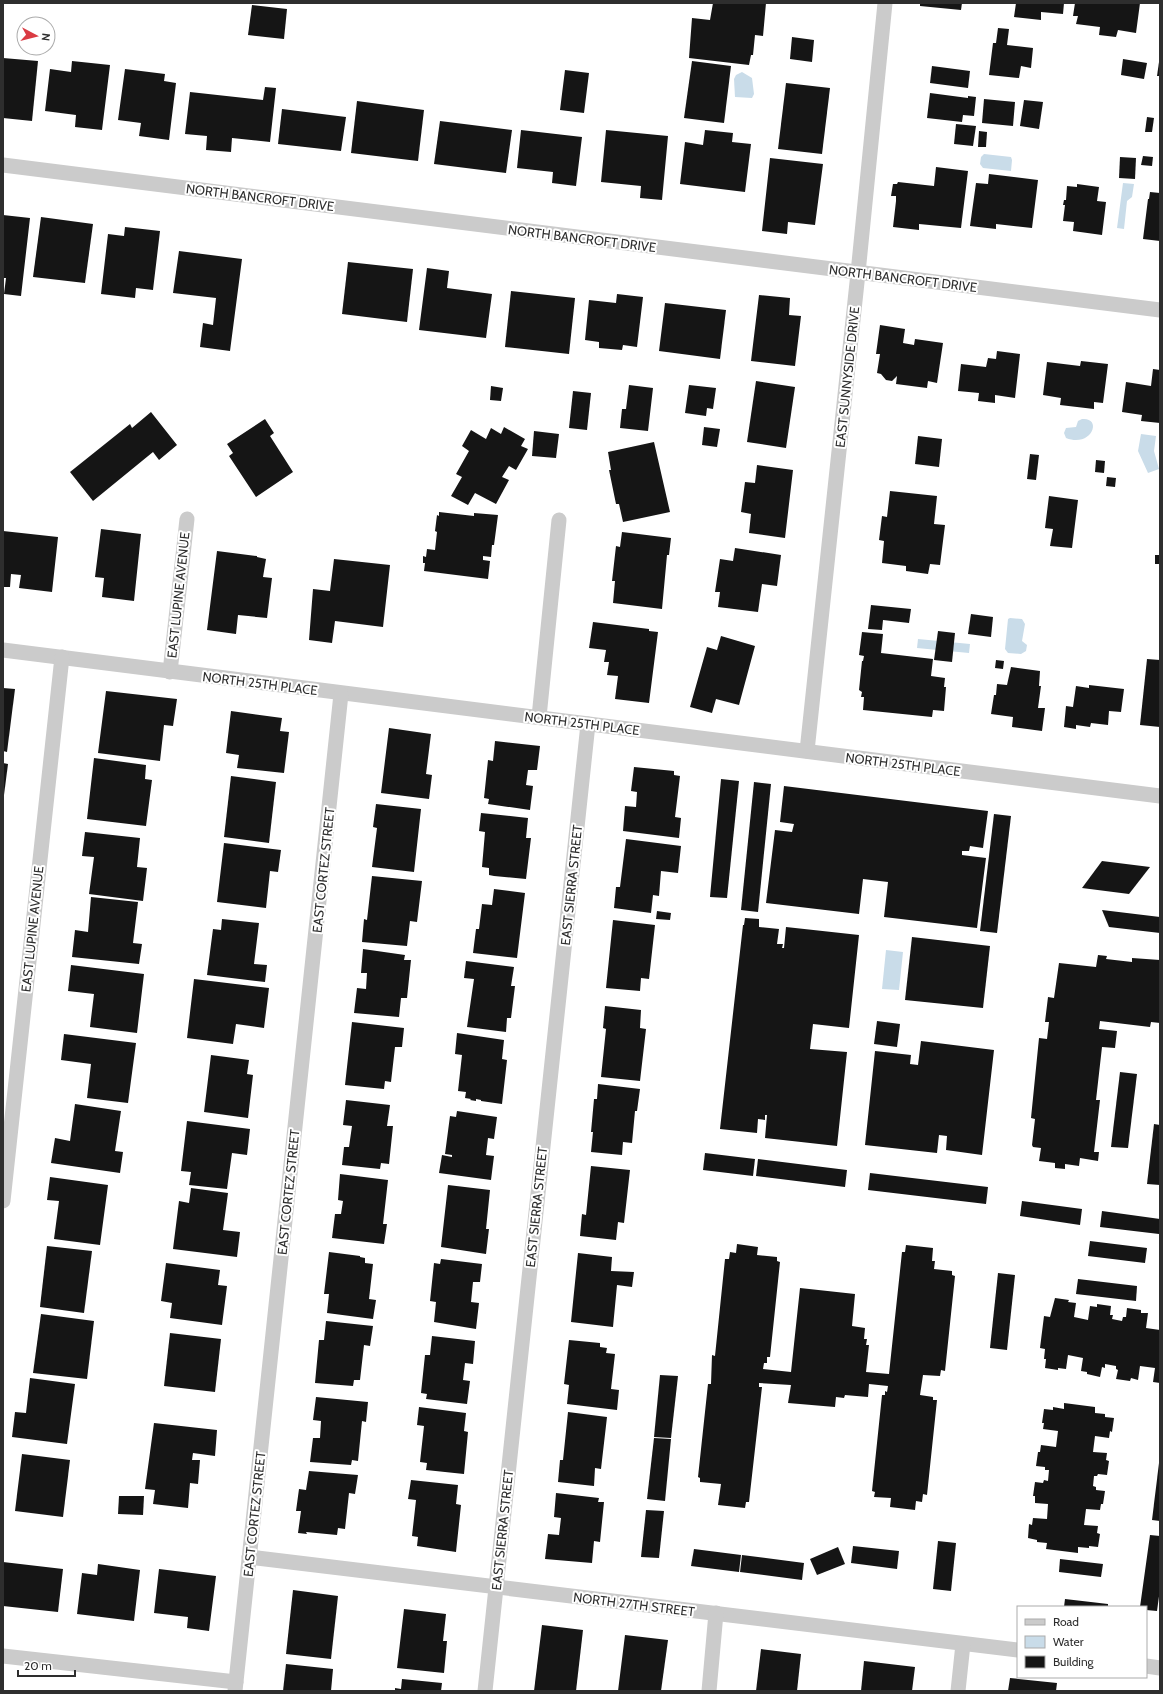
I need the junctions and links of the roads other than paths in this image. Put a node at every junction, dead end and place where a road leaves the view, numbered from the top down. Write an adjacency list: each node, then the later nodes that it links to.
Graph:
1 (885, 3): 3 (street, EAST SUNNYSIDE DRIVE)
2 (3, 165): 3 (street, NORTH BANCROFT DRIVE)
3 (858, 273): 4 (street, NORTH BANCROFT DRIVE); 13 (street, EAST SUNNYSIDE DRIVE)
4 (1160, 310)
5 (187, 519): 9 (street, EAST LUPINE AVENUE)
6 (559, 520): 11 (street)
7 (3, 650): 8 (street, NORTH 25TH PLACE)
8 (62, 658): 9 (street, NORTH 25TH PLACE); 15 (street, EAST LUPINE AVENUE)
9 (170, 672): 10 (street, NORTH 25TH PLACE)
10 (341, 694): 11 (street, NORTH 25TH PLACE); 16 (street, EAST CORTEZ STREET)
11 (539, 717): 12 (street, NORTH 25TH PLACE)
12 (588, 724): 13 (street, NORTH 25TH PLACE); 17 (street, EAST SIERRA STREET)
13 (806, 751): 14 (street, NORTH 25TH PLACE)
14 (1160, 796)
15 (3, 1201)
16 (249, 1557): 17 (street, NORTH 27TH STREET); 24 (street, EAST CORTEZ STREET)
17 (496, 1587): 18 (street, NORTH 27TH STREET); 25 (street, EAST SIERRA STREET)
18 (716, 1614): 19 (street, NORTH 27TH STREET); 26 (street)
19 (963, 1644): 20 (street, NORTH 27TH STREET); 27 (street)
20 (1017, 1650)
21 (3, 1656): 24 (street)
22 (1147, 1666): 23 (street)
23 (1160, 1668)
24 (236, 1687)
25 (485, 1691)
26 (708, 1691)
27 (958, 1691)

